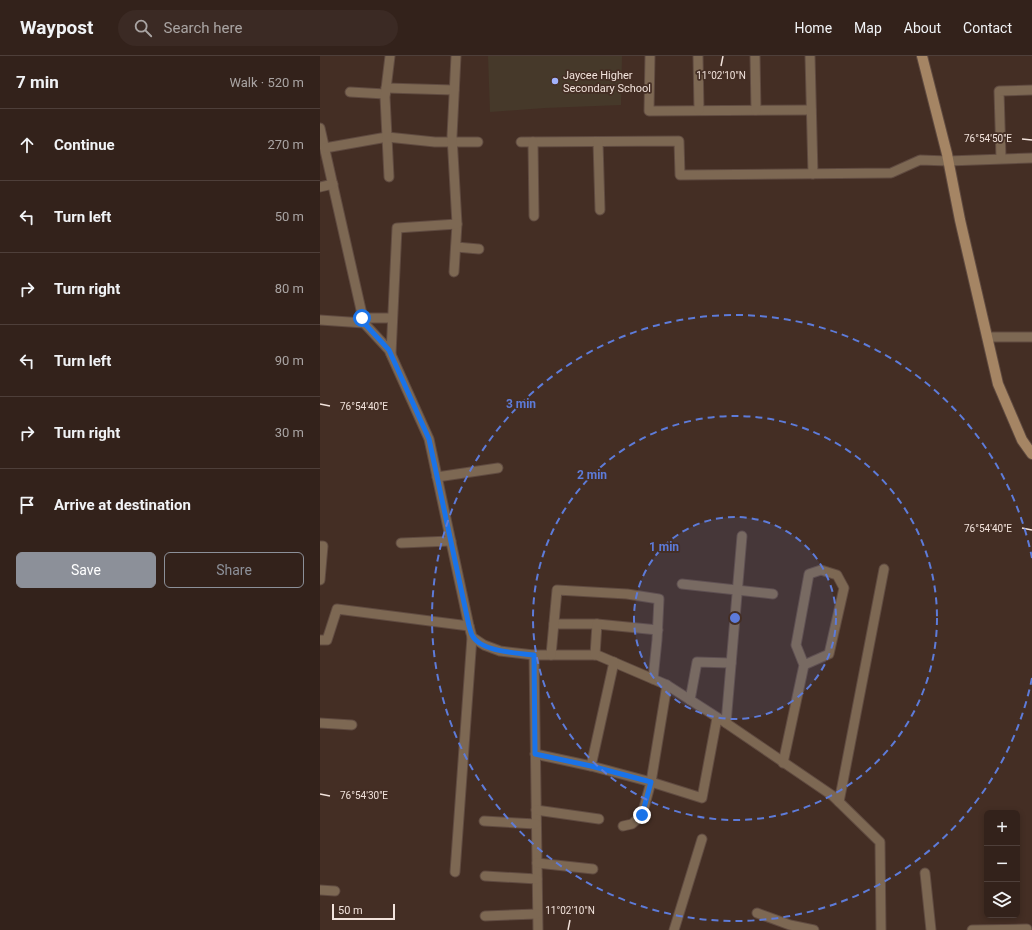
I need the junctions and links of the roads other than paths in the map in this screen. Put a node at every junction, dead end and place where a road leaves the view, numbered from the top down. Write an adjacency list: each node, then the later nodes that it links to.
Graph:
1 (390, 56): 10 (street)
2 (456, 56): 8 (street)
3 (650, 56): 12 (street)
4 (698, 56): 12 (street)
5 (755, 56): 13 (street)
6 (810, 56): 14 (street)
7 (922, 56): 25 (main road)
8 (454, 90): 10 (street); 21 (street)
9 (1032, 90): 23 (street)
10 (386, 91): 11 (street); 16 (street)
11 (350, 92)
12 (699, 110): 13 (street)
13 (756, 110): 14 (street)
14 (811, 110): 26 (street)
15 (320, 128): 22 (street)
16 (387, 137): 21 (street); 22 (street); 27 (street)
17 (478, 142): 21 (street)
18 (521, 142): 19 (street)
19 (532, 142): 20 (street); 31 (street)
20 (598, 142): 26 (street); 30 (street)
21 (452, 143): 32 (street)
22 (325, 148): 28 (street)
23 (1001, 158): 24 (street); 25 (street)
24 (1032, 158)
25 (948, 161): 26 (street); 39 (main road)
26 (813, 174)
27 (389, 176)
28 (333, 184): 29 (street); 38 (street)
29 (320, 187)
30 (600, 210)
31 (534, 216)
32 (457, 224): 33 (street); 36 (street)
33 (456, 247): 34 (street); 35 (street)
34 (479, 249)
35 (454, 272)
36 (392, 318): 38 (street); 41 (street)
37 (320, 320): 38 (street)
38 (363, 321): 41 (street)
39 (988, 337): 40 (street); 42 (main road)
40 (1032, 337)
41 (391, 354): 44 (street)
42 (1032, 454)
43 (498, 468): 44 (street)
44 (437, 477): 46 (street)
45 (742, 536): 52 (street)
46 (451, 541): 47 (street); 56 (street)
47 (401, 543)
48 (320, 546): 50 (street)
49 (884, 568): 77 (street)
50 (320, 580)
51 (682, 584): 52 (street)
52 (737, 590): 53 (street); 64 (street)
53 (773, 594)
54 (554, 624): 55 (street); 57 (street); 61 (street)
55 (597, 624): 57 (street); 62 (street)
56 (469, 626): 58 (street); 59 (street)
57 (658, 630): 66 (street)
58 (472, 637): 60 (street); 86 (street)
59 (320, 640)
60 (534, 655): 61 (street); 73 (street)
61 (551, 655): 62 (street)
62 (595, 655): 63 (street)
63 (614, 662): 66 (street); 75 (street)
64 (731, 663): 68 (street); 71 (street)
65 (804, 665): 65 (street); 74 (street)
66 (653, 679): 67 (street)
67 (667, 685): 68 (street); 76 (street)
68 (690, 700): 69 (street)
69 (717, 718): 71 (street); 76 (street)
70 (320, 723): 72 (street)
71 (726, 723): 74 (street)
72 (352, 724)
73 (535, 754): 75 (street); 78 (street)
74 (783, 763): 77 (street)
75 (591, 766): 76 (street)
76 (651, 782): 82 (street)
77 (839, 802): 99 (street)
78 (536, 810): 79 (street); 81 (street)
79 (599, 819)
80 (484, 821): 81 (street)
81 (536, 824): 84 (street)
82 (623, 826)
83 (702, 839): 97 (street)
84 (537, 863): 85 (street); 89 (street)
85 (593, 870)
86 (455, 872)
87 (925, 873): 100 (street)
88 (486, 876): 89 (street)
89 (537, 879): 93 (street)
90 (320, 890): 91 (street)
91 (335, 891)
92 (758, 913): 95 (street)
93 (538, 914): 94 (street); 96 (street)
94 (485, 916)
95 (789, 928): 98 (street)
96 (538, 930)
97 (674, 930)
98 (814, 930)
99 (881, 930)
100 (931, 930)
101 (972, 930): 102 (street)
102 (1027, 930)

